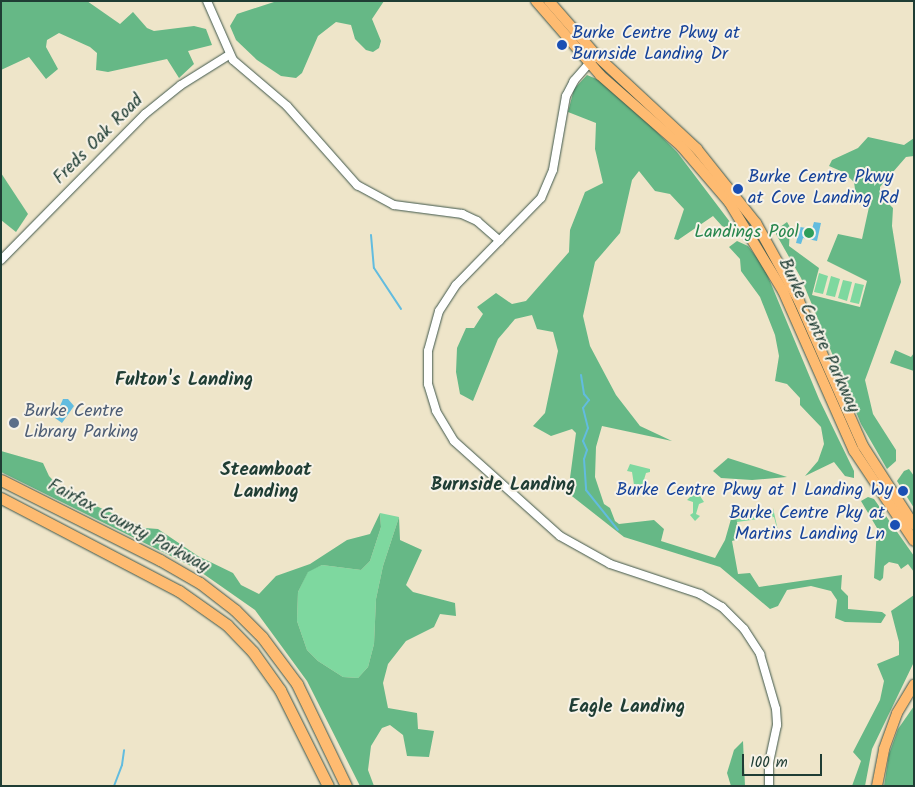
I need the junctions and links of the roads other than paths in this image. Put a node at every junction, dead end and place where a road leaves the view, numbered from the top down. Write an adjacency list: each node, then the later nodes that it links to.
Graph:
1 (207, 1): 4 (street)
2 (536, 1): 5 (main road, Burke Centre Parkway)
3 (549, 1): 5 (main road, Burke Centre Parkway)
4 (229, 55): 6 (street); 7 (street, Freds Oak Road)
5 (594, 59): 6 (street); 9 (main road, Burke Centre Parkway)
6 (500, 241): 16 (street)
7 (1, 260)
8 (1, 480): 15 (highway, Fairfax County Parkway)
9 (879, 483): 11 (main road, Burke Centre Parkway); 12 (main road, Burke Centre Parkway)
10 (1, 498): 14 (highway, Fairfax County Parkway)
11 (914, 525)
12 (914, 542)
13 (914, 685): 17 (main road)
14 (328, 786)
15 (346, 786)
16 (770, 786)
17 (877, 786)

